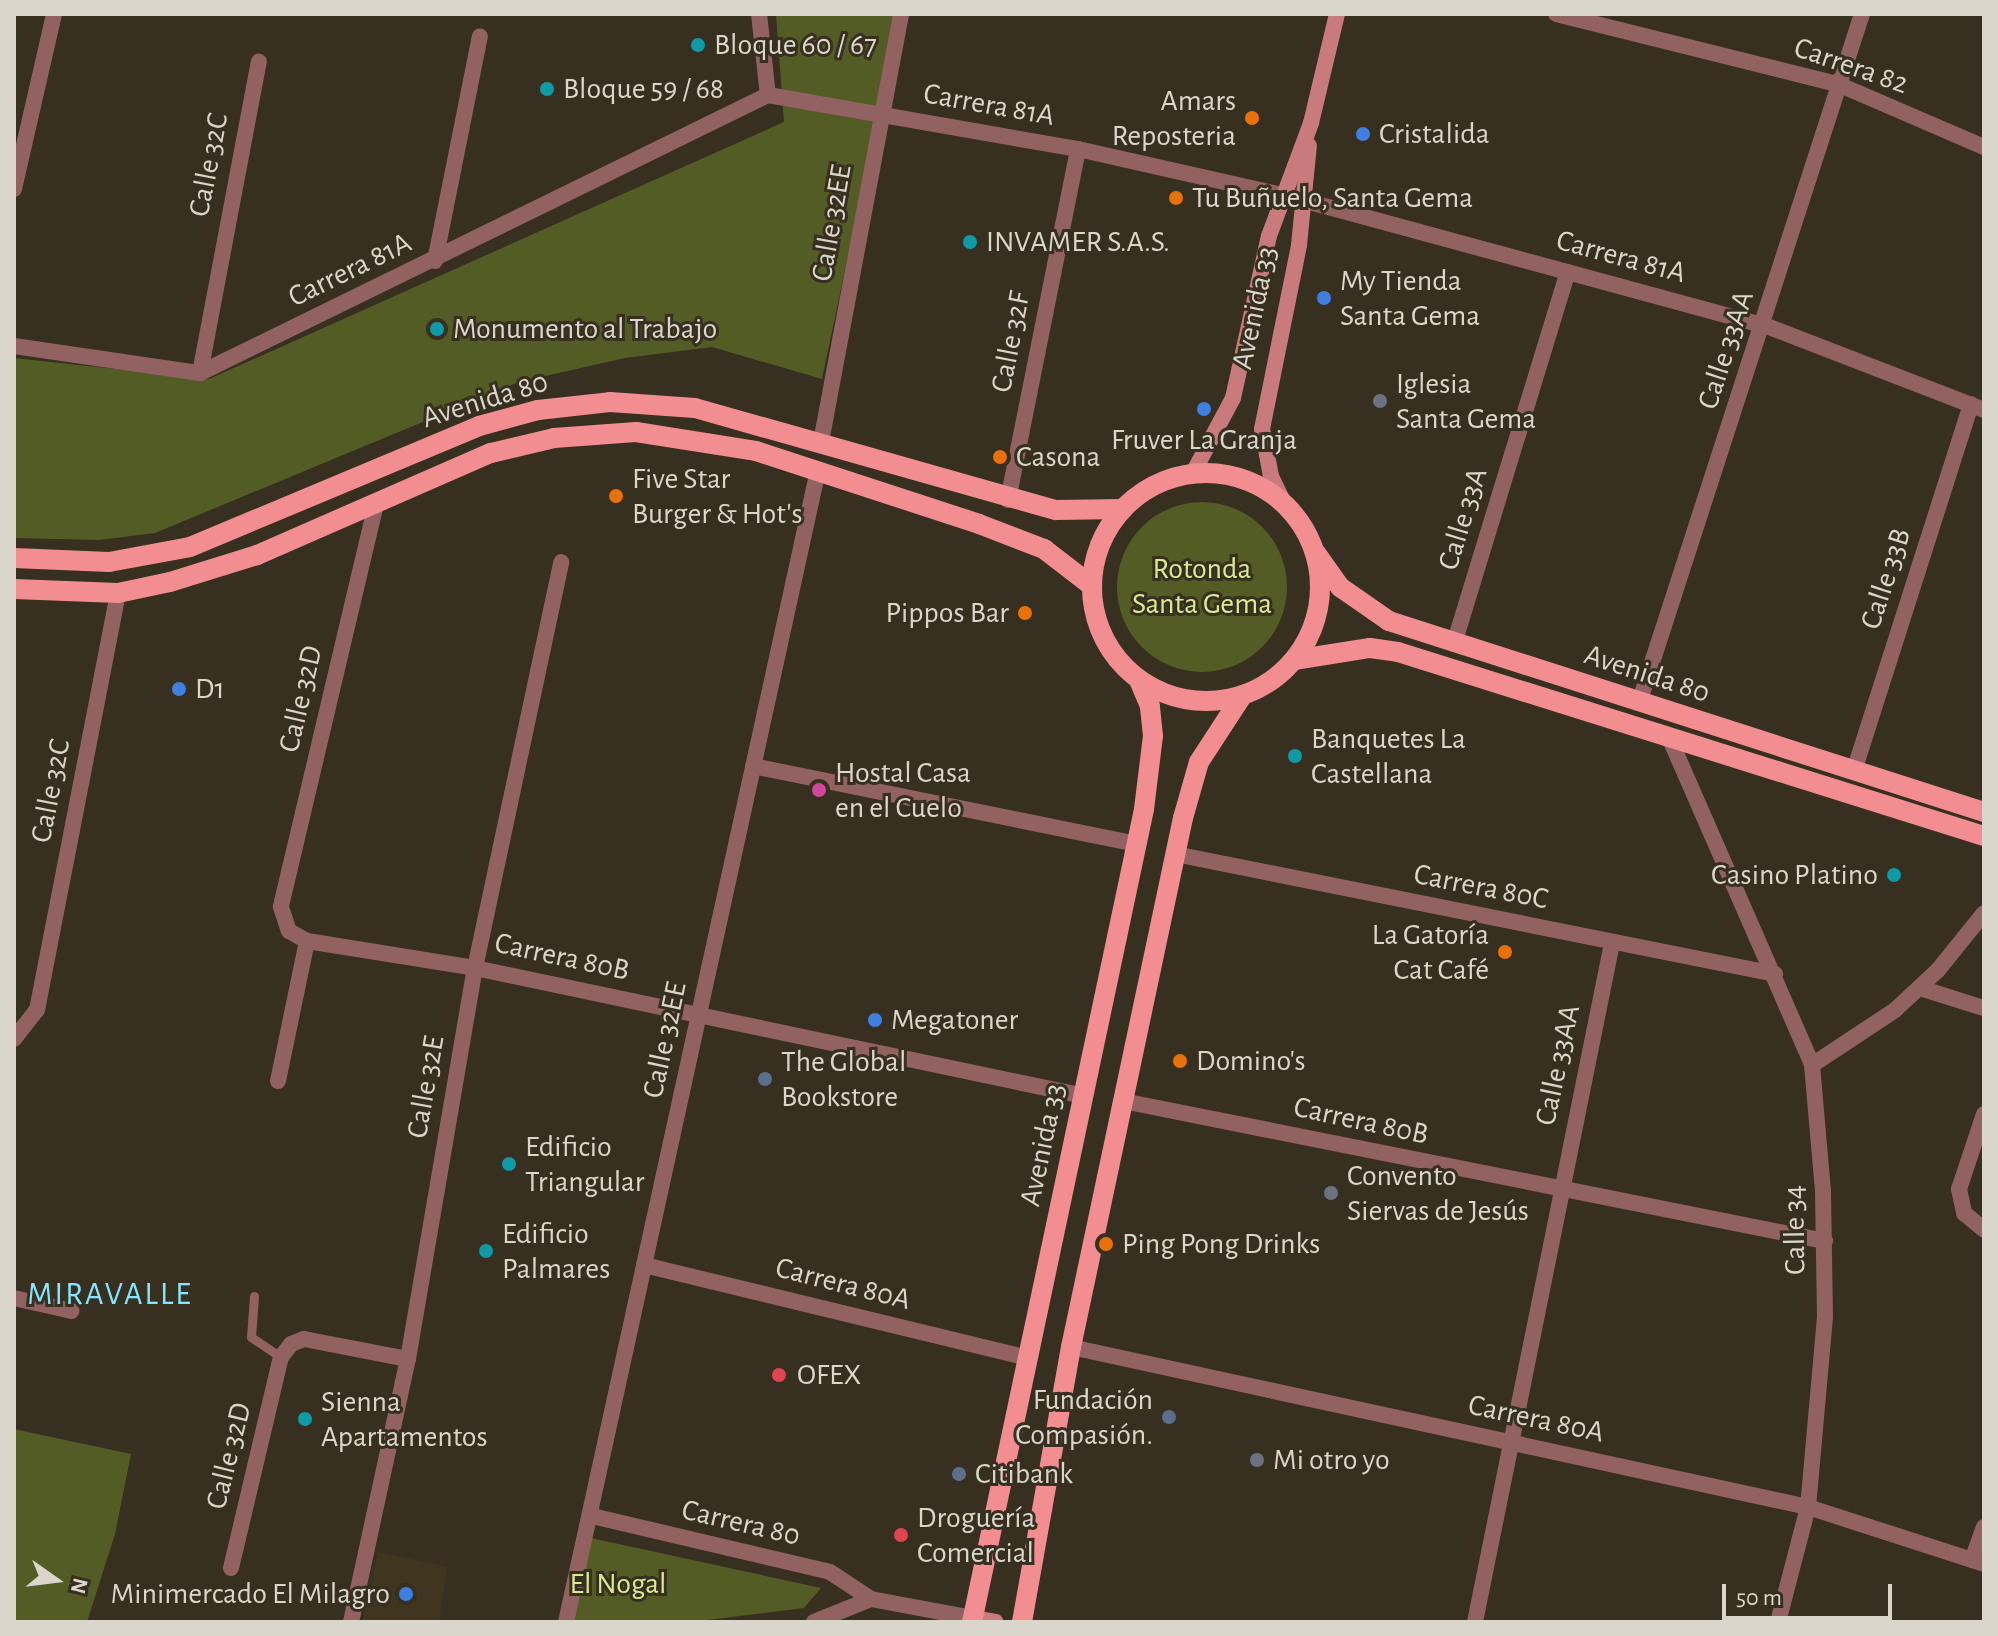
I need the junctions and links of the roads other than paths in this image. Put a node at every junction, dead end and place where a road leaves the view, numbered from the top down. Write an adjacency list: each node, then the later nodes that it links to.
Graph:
1 (54, 14): 15 (street)
2 (759, 14): 10 (street)
3 (901, 14): 11 (street, Calle 32EE)
4 (1337, 14): 12 (street, Avenida 33)
5 (1556, 14): 9 (street, Carrera 82)
6 (1862, 14): 9 (street, Calle 33AA)
7 (480, 36): 18 (street)
8 (259, 62): 22 (street, Calle 32C)
9 (1840, 85): 13 (street, Carrera 82); 20 (street, Calle 33AA)
10 (768, 95): 11 (street, Carrera 81A); 18 (street, Carrera 81A)
11 (880, 115): 14 (street, Carrera 81A); 24 (street, Calle 32EE)
12 (1311, 123): 16 (street, Avenida 33); 17 (street, Avenida 33)
13 (1984, 147)
14 (1078, 149): 16 (street, Carrera 81A); 27 (street, Calle 32F)
15 (14, 189)
16 (1284, 196): 17 (street, Carrera 81A); 26 (street, Avenida 33)
17 (1304, 200): 19 (street, Carrera 81A); 28 (street, Avenida 33)
18 (435, 261): 22 (street, Carrera 81A)
19 (1568, 272): 20 (street, Carrera 81A); 37 (street, Calle 33A)
20 (1764, 325): 23 (street, Carrera 81A); 41 (street, Calle 33AA)
21 (14, 346): 22 (street)
22 (200, 373)
23 (1978, 407): 44 (street, Calle 33B)
24 (821, 442): 27 (main road, Avenida 80); 32 (main road, Avenida 80)
25 (818, 470): 29 (main road, Avenida 80); 34 (main road, Avenida 80); 43 (street, Calle 32EE)
26 (1193, 473): 28 (main road); 30 (main road)
27 (1008, 500): 30 (main road, Avenida 80)
28 (1283, 501): 31 (main road)
29 (376, 504): 36 (main road, Avenida 80); 50 (street, Calle 32D)
30 (1123, 509): 34 (main road)
31 (1316, 553): 37 (main road, Avenida 80); 38 (main road)
32 (14, 558)
33 (561, 562): 52 (street, Calle 32E)
34 (1092, 586): 39 (main road)
35 (14, 589): 36 (main road, Avenida 80)
36 (118, 593): 57 (street, Calle 32C)
37 (1454, 644): 41 (main road, Avenida 80)
38 (1294, 660): 40 (main road); 42 (main road, Avenida 80)
39 (1139, 680): 40 (main road); 47 (main road, Avenida 33)
40 (1242, 696): 48 (main road)
41 (1639, 703): 44 (main road, Avenida 80)
42 (1669, 737): 46 (main road, Avenida 80); 53 (street)
43 (753, 766): 47 (street); 56 (street, Calle 32EE)
44 (1854, 771): 45 (main road, Avenida 80)
45 (1984, 812)
46 (1984, 836)
47 (1136, 844): 60 (main road, Avenida 33)
48 (1175, 854): 51 (street, Carrera 80C); 61 (main road)
49 (1984, 913): 54 (street)
50 (307, 941): 52 (street, Carrera 80B); 59 (street)
51 (1612, 943): 53 (street, Carrera 80C); 63 (street, Calle 33AA)
52 (475, 968): 56 (street, Carrera 80B); 73 (street, Calle 32E)
53 (1775, 974): 58 (street)
54 (1920, 988): 55 (street); 58 (street)
55 (1984, 1008)
56 (699, 1014): 60 (street, Carrera 80B); 66 (street, Calle 32EE)
57 (14, 1039)
58 (1812, 1065): 65 (street, Calle 34)
59 (278, 1081)
60 (1084, 1096): 72 (main road, Avenida 33)
61 (1123, 1101): 63 (street, Carrera 80B); 70 (main road)
62 (1984, 1114): 64 (street)
63 (1561, 1191): 65 (street, Carrera 80B); 74 (street, Calle 33AA)
64 (1984, 1230)
65 (1825, 1241): 75 (street, Calle 34)
66 (644, 1265): 72 (street, Carrera 80A); 76 (street, Calle 32EE)
67 (254, 1296): 71 (lane)
68 (14, 1298): 69 (street)
69 (72, 1311)
70 (1071, 1347): 74 (street, Carrera 80A); 86 (main road)
71 (281, 1357): 73 (street); 79 (street, Calle 32D)
72 (1028, 1358): 81 (main road, Avenida 33)
73 (408, 1359): 82 (street, Calle 32E)
74 (1508, 1442): 75 (street, Carrera 80A); 87 (street, Calle 33AA)
75 (1808, 1507): 78 (street, Carrera 80A); 88 (street, Calle 34)
76 (592, 1516): 80 (street, Carrera 80); 83 (street, Calle 32EE)
77 (1984, 1527): 78 (street)
78 (1978, 1562)
79 (231, 1568)
80 (871, 1599): 81 (street, Carrera 80); 84 (street)
81 (973, 1620): 85 (street, Carrera 80)
82 (351, 1622)
83 (566, 1622)
84 (814, 1622)
85 (996, 1622)
86 (1022, 1622)
87 (1475, 1622)
88 (1778, 1622)

